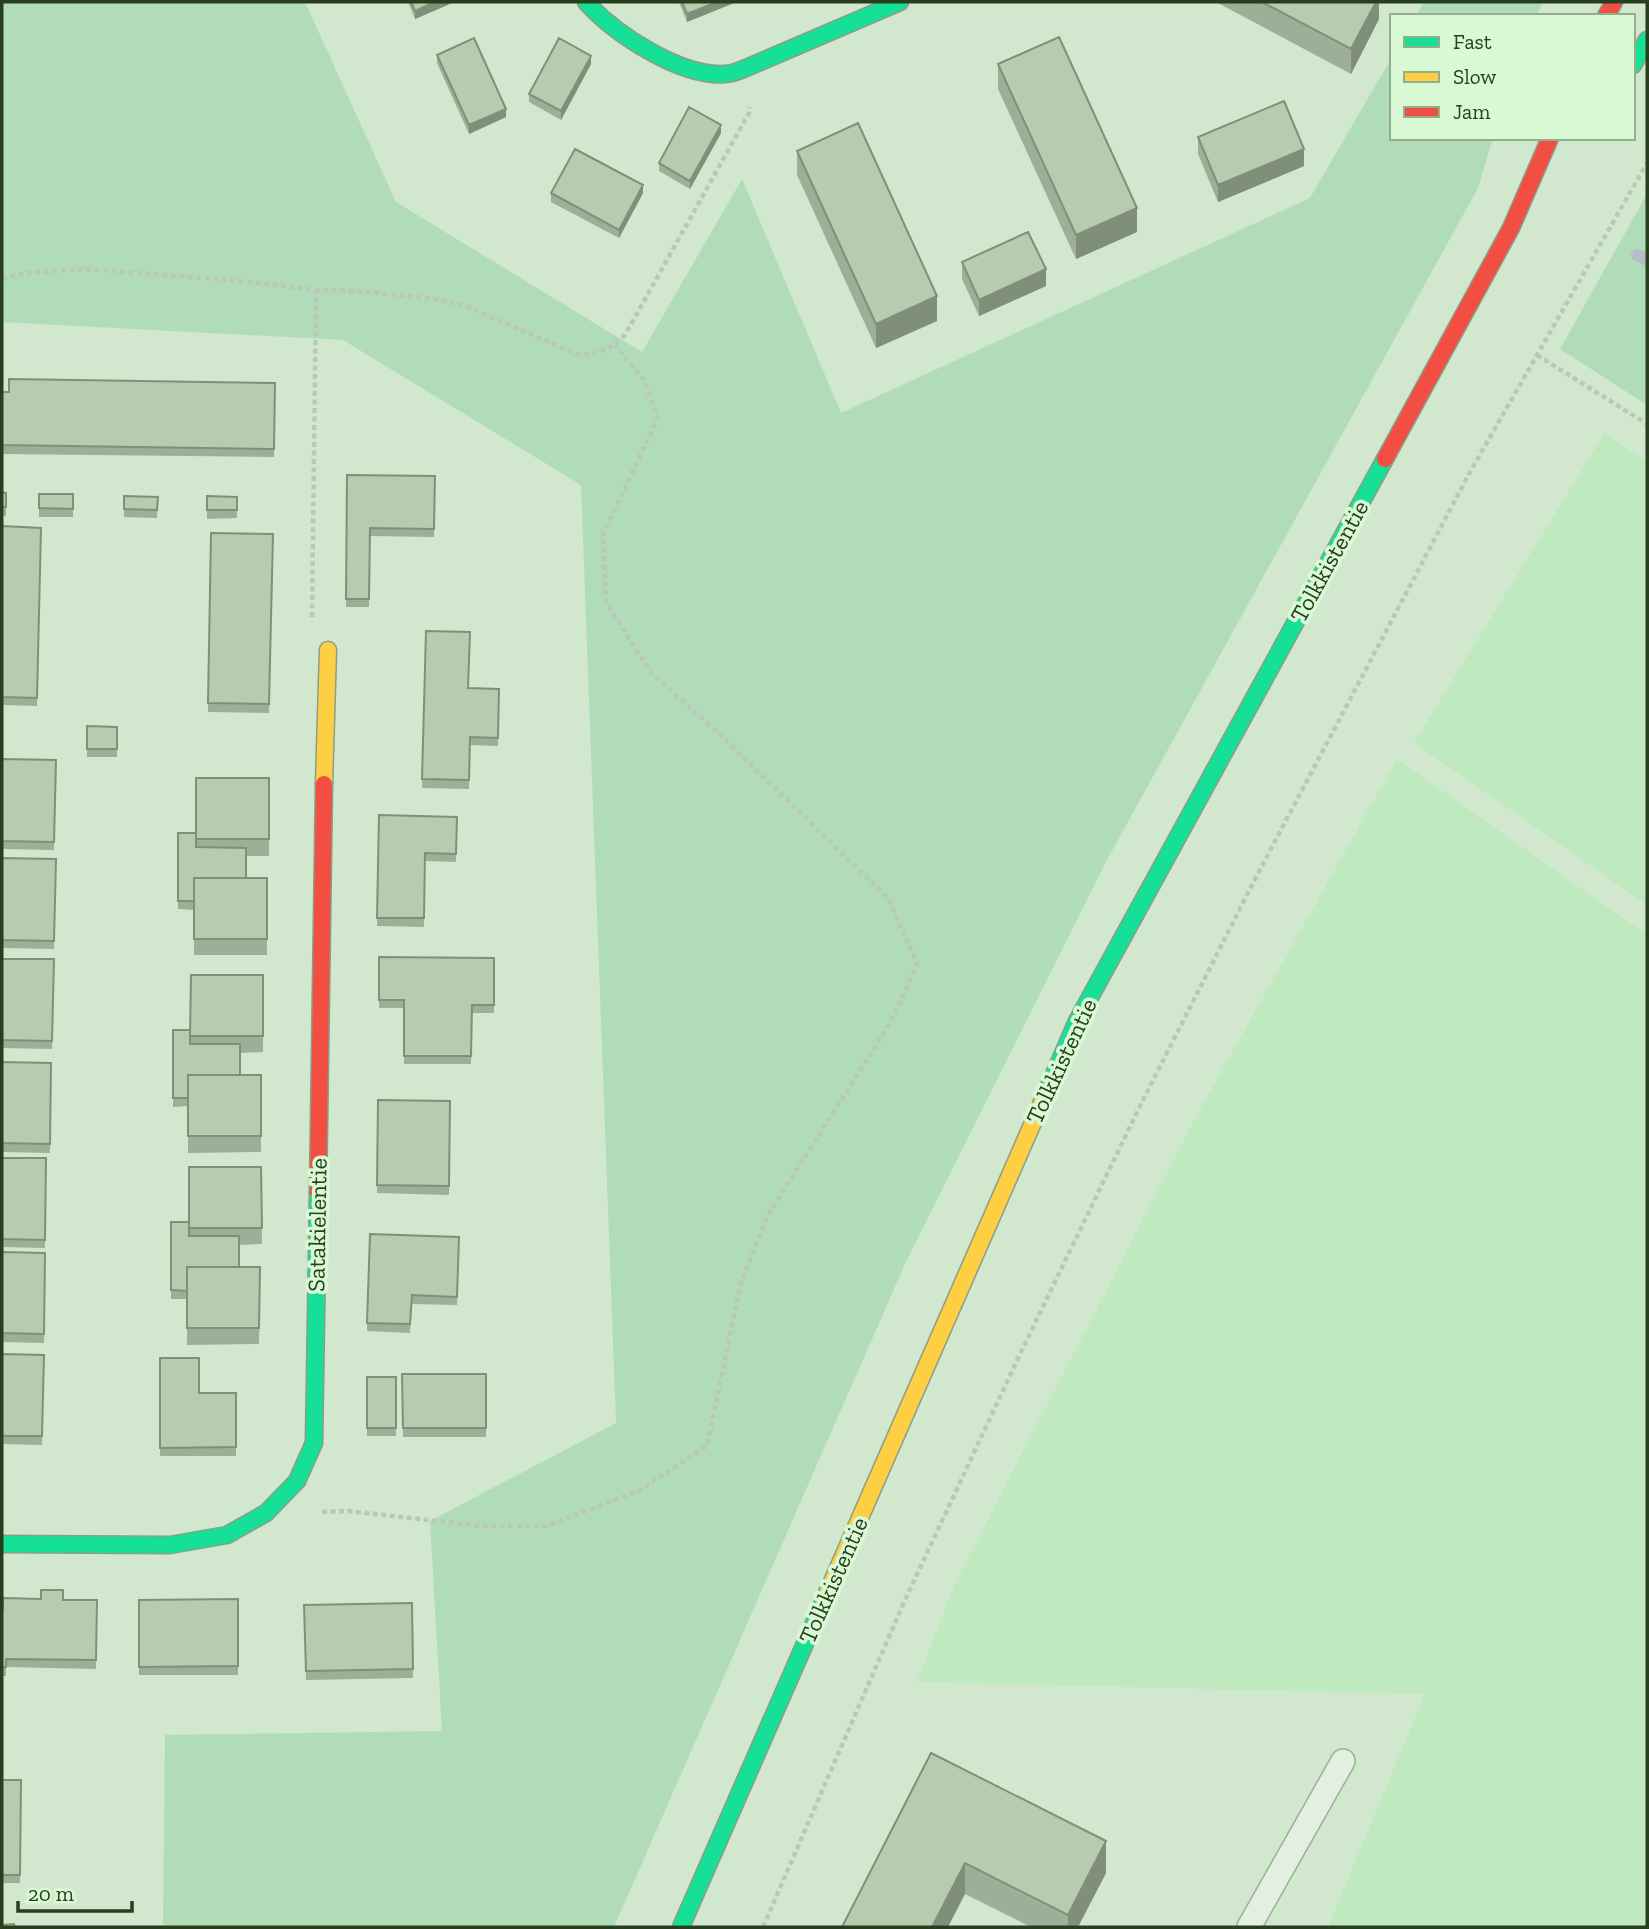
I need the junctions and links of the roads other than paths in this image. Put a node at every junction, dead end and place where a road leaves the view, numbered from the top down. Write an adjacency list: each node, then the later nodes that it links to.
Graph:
1 (586, 2): 2 (street)
2 (900, 2)
3 (1647, 40): 4 (street)
4 (1635, 61)
5 (1549, 140): 7 (street, Tolkkistentie)
6 (1548, 178): 7 (street, Tolkkistentie)
7 (1511, 228): 11 (street, Tolkkistentie)
8 (328, 650): 9 (street, Satakielentie)
9 (2, 1544)
10 (1343, 1761): 12 (lane)
11 (681, 1927)
12 (1249, 1927)

